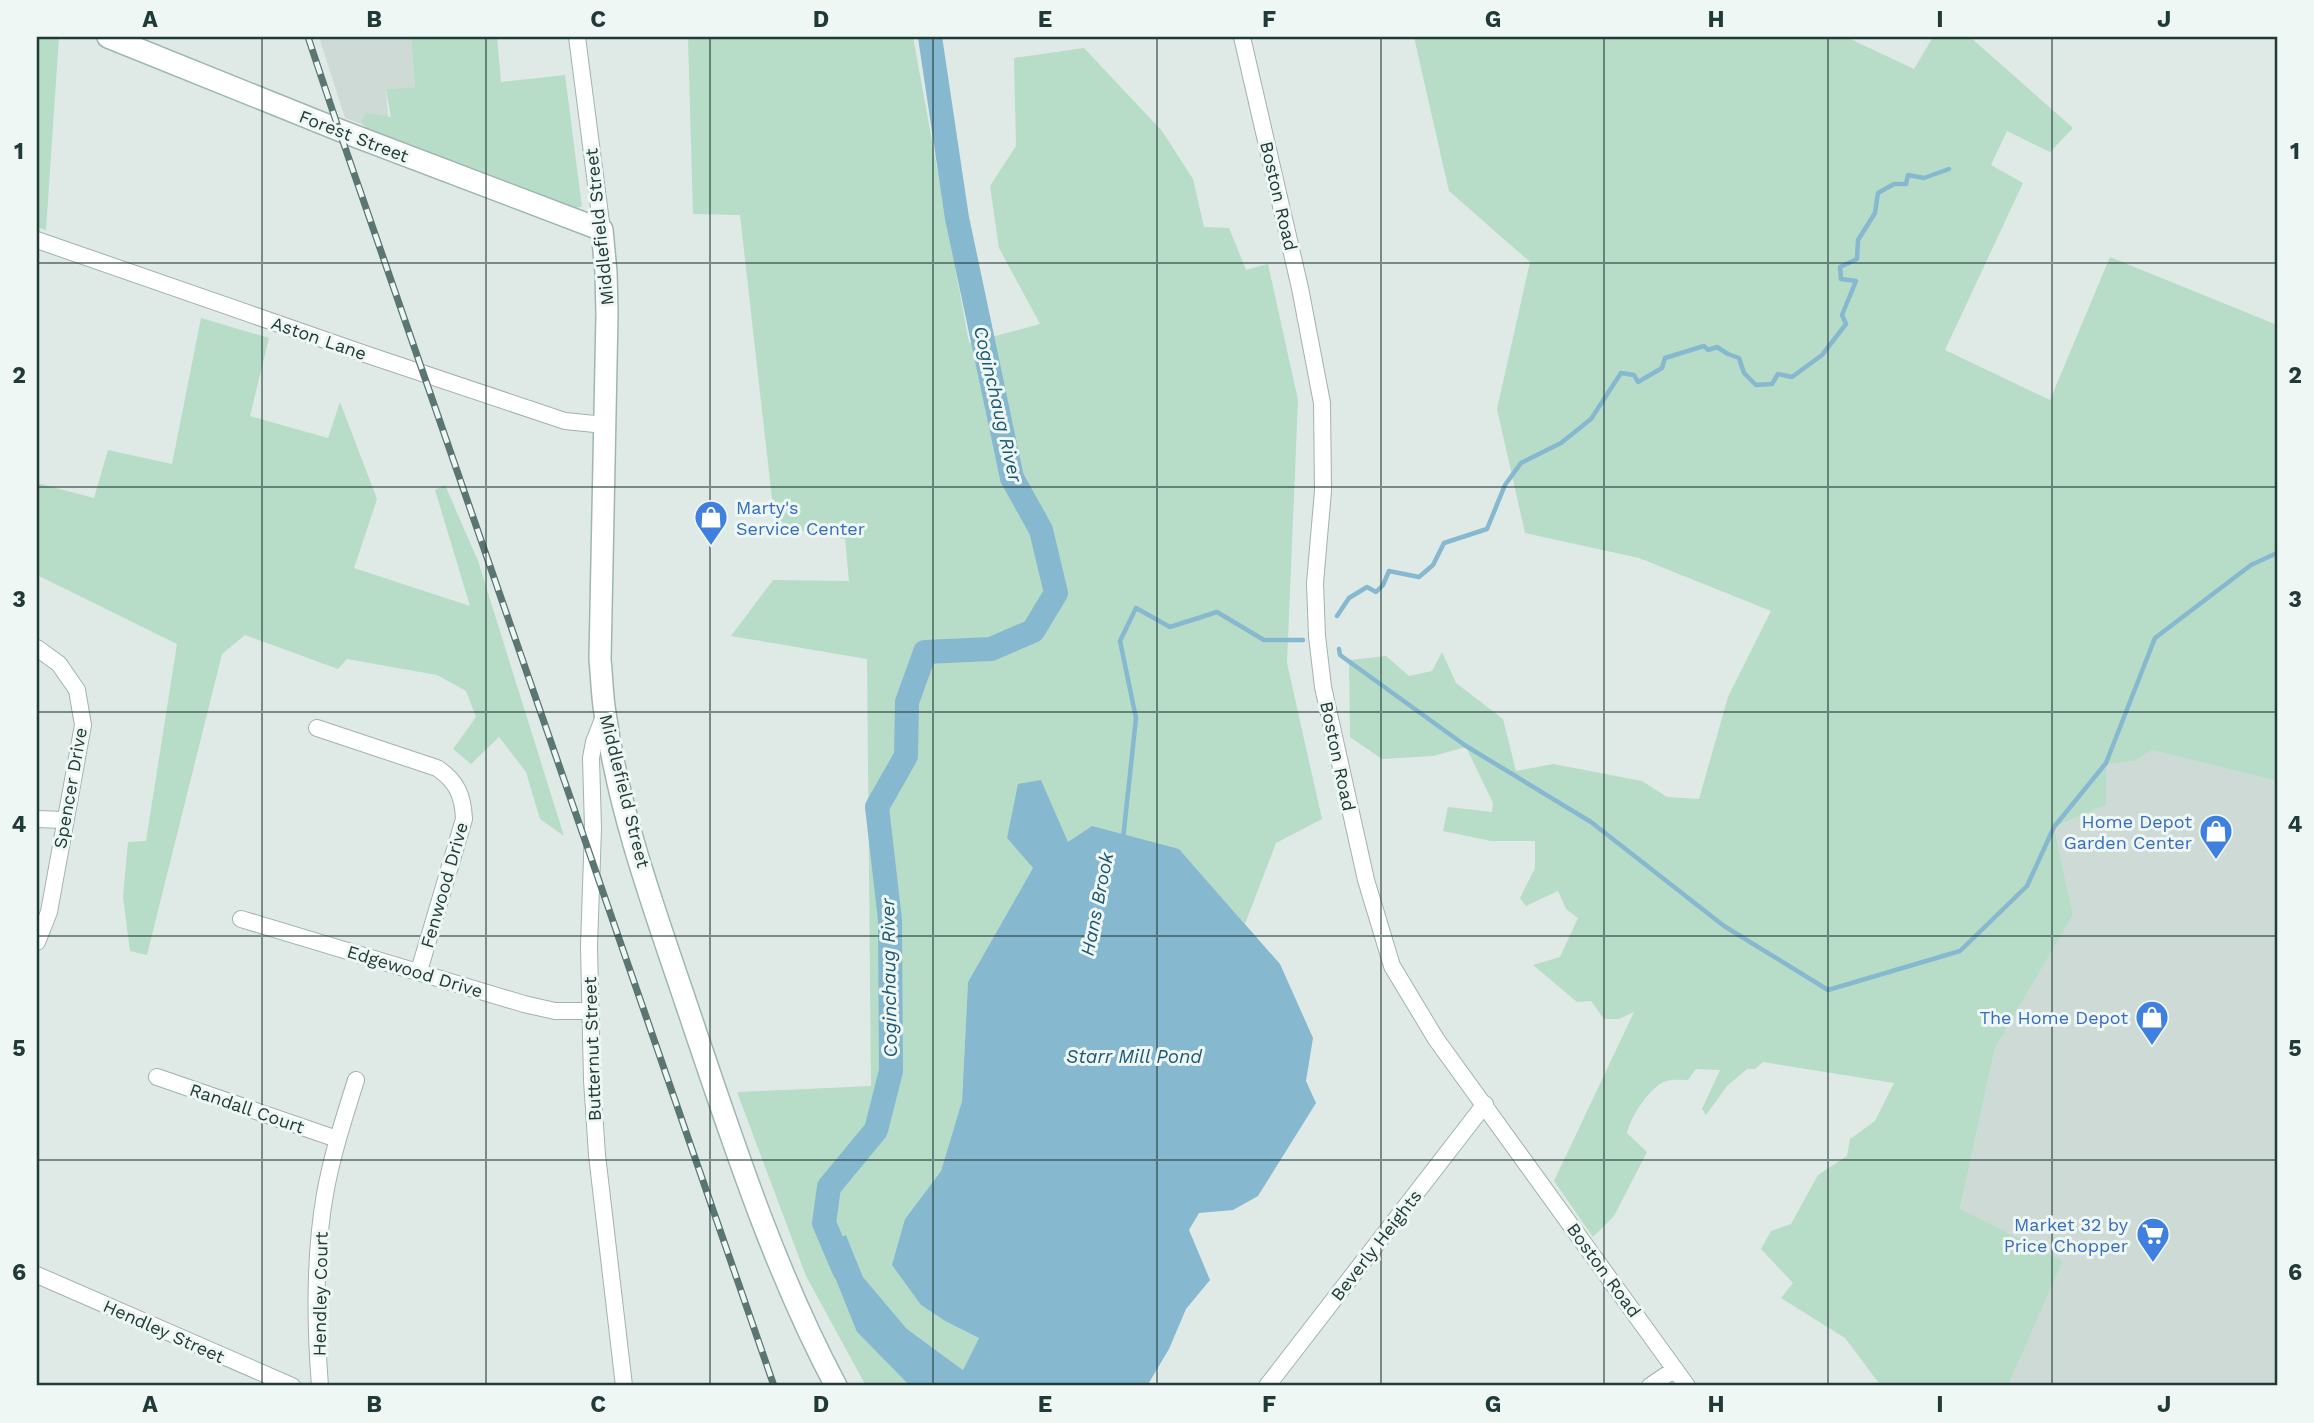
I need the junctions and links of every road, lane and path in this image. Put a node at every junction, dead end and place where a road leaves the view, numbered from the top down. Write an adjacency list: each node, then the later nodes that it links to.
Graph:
1 (108, 37): 4 (main road, Forest Street)
2 (577, 37): 4 (street, Middlefield Street)
3 (1242, 37): 18 (street, Boston Road)
4 (602, 230): 6 (main road, Middlefield Street)
5 (37, 240): 6 (street, Aston Lane)
6 (605, 425): 8 (main road, Middlefield Street)
7 (37, 648): 11 (street, Spencer Drive)
8 (605, 713): 15 (street, Butternut Street); 25 (main road, Middlefield Street)
9 (317, 728): 14 (street, Fenwood Drive)
10 (37, 818): 11 (street)
11 (64, 820): 13 (street, Spencer Drive)
12 (241, 919): 14 (street, Edgewood Drive)
13 (37, 942)
14 (419, 971): 15 (street, Edgewood Drive)
15 (590, 1011): 24 (street, Butternut Street)
16 (157, 1077): 19 (street, Randall Court)
17 (356, 1080): 19 (street, Hendley Court)
18 (1485, 1104): 21 (street, Boston Road); 26 (street, Beverly Heights)
19 (337, 1139): 23 (street, Hendley Court)
20 (37, 1275): 22 (street, Hendley Street)
21 (1675, 1369): 27 (street); 28 (street, Boston Road)
22 (292, 1386)
23 (320, 1386)
24 (624, 1386)
25 (836, 1386)
26 (1267, 1386)
27 (1650, 1386)
28 (1687, 1386)

